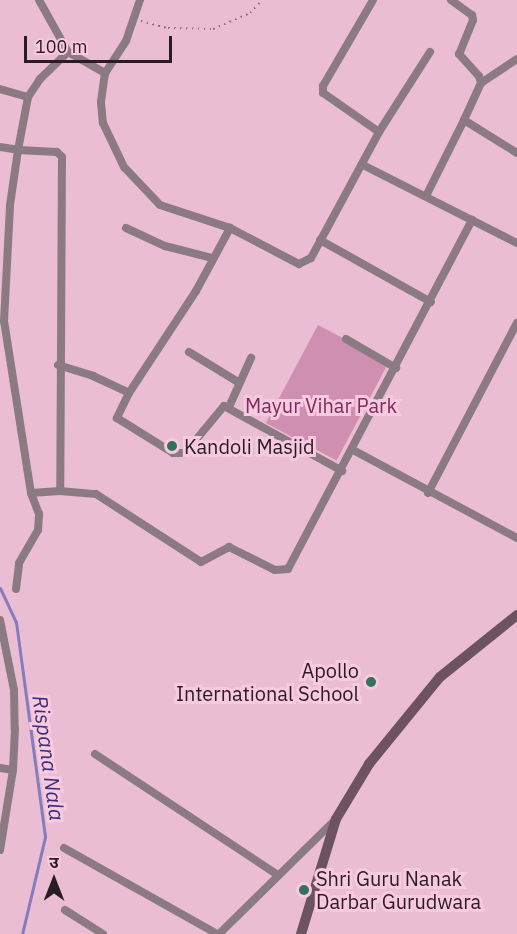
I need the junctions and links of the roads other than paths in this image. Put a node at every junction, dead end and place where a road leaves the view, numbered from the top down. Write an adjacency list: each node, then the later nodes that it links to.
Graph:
1 (39, 0): 5 (street)
2 (140, 0): 8 (street)
3 (373, 0): 13 (street)
4 (450, 0): 9 (street)
5 (68, 52): 8 (street); 11 (street)
6 (430, 52): 13 (street)
7 (517, 59): 9 (street)
8 (105, 73): 21 (street)
9 (481, 83): 12 (street)
10 (0, 89): 11 (street)
11 (28, 98): 15 (street)
12 (464, 120): 16 (street); 18 (street)
13 (379, 132): 17 (street)
14 (0, 147): 15 (street)
15 (18, 150): 30 (street); 38 (street)
16 (517, 153)
17 (363, 165): 18 (street); 23 (street)
18 (426, 196): 19 (street)
19 (472, 220): 22 (street); 25 (street)
20 (126, 228): 24 (street)
21 (230, 228): 23 (street); 24 (street)
22 (516, 239)
23 (320, 240): 25 (street)
24 (212, 258): 33 (street)
25 (431, 302): 31 (street)
26 (517, 323): 39 (street)
27 (346, 339): 31 (street)
28 (189, 352): 32 (street)
29 (251, 358): 32 (street)
30 (58, 365): 33 (street); 37 (street)
31 (396, 368): 35 (street)
32 (238, 382): 34 (street)
33 (129, 393): 34 (street)
34 (229, 407): 36 (street)
35 (353, 450): 36 (street); 39 (street)
36 (342, 471): 37 (street)
37 (60, 491): 38 (street)
38 (32, 493): 41 (street)
39 (428, 493): 40 (street)
40 (517, 538)
41 (16, 589)
42 (517, 615): 48 (main road)
43 (0, 620): 44 (street)
44 (4, 654): 47 (street)
45 (95, 754): 51 (street)
46 (0, 768): 47 (street)
47 (13, 770): 50 (street)
48 (336, 819): 51 (street); 55 (main road)
49 (64, 848): 54 (street)
50 (0, 850)
51 (278, 875): 54 (street)
52 (65, 910): 53 (street)
53 (103, 934)
54 (218, 934)
55 (301, 934)

